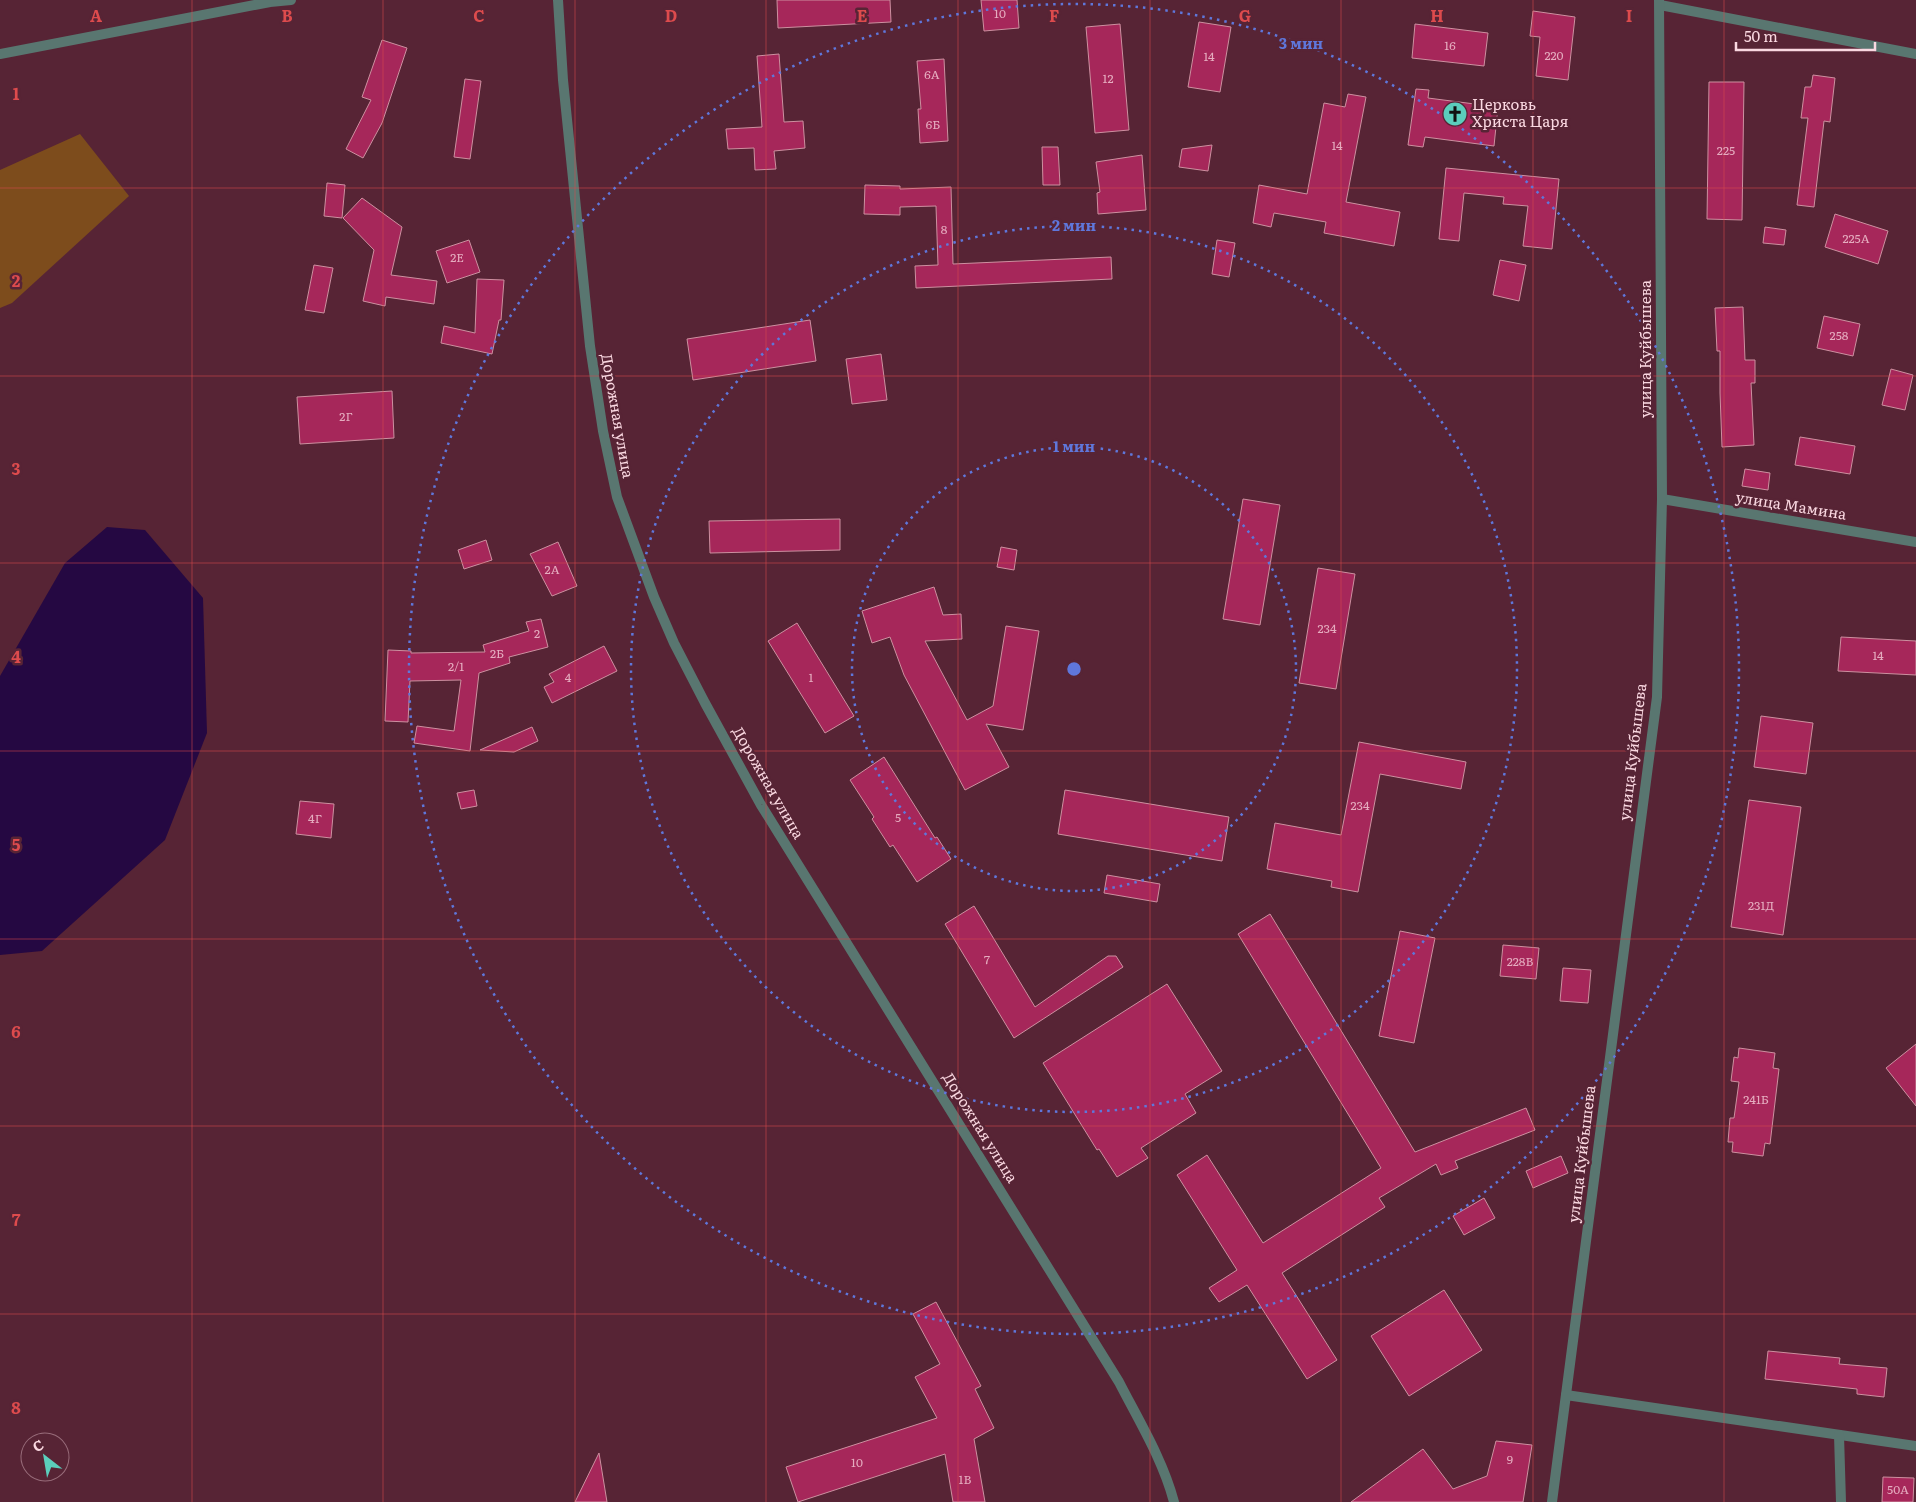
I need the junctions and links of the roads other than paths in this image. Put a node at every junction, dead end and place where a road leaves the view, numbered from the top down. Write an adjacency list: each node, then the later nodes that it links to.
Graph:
1 (291, 0): 4 (street)
2 (558, 0): 11 (street, Дорожная улица)
3 (1660, 3): 5 (street); 6 (street, улица Куйбышева)
4 (0, 54)
5 (1916, 54)
6 (1662, 499): 7 (street, улица Мамина); 8 (street, улица Куйбышева)
7 (1916, 542)
8 (1566, 1395): 9 (street); 12 (street, улица Куйбышева)
9 (1840, 1435): 10 (street); 13 (street)
10 (1916, 1446)
11 (1174, 1502)
12 (1552, 1502)
13 (1841, 1502)

